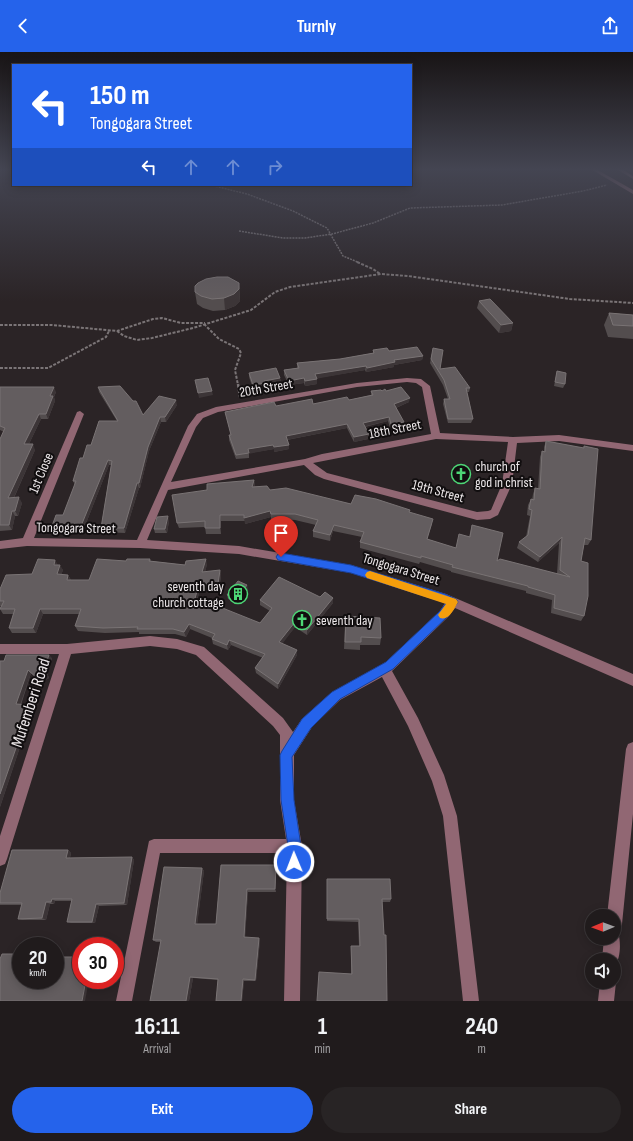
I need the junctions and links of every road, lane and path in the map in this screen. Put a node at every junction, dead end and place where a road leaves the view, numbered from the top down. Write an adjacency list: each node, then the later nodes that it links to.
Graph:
1 (296, 212): 4 (path)
2 (400, 212): 4 (path)
3 (239, 231): 4 (path)
4 (332, 234): 5 (path)
5 (381, 274): 6 (path); 7 (path)
6 (633, 303)
7 (209, 323): 8 (path); 11 (path)
8 (204, 324): 11 (path); 13 (path)
9 (0, 325): 10 (path)
10 (109, 331): 11 (path); 12 (path)
11 (117, 331)
12 (0, 368)
13 (242, 405): 15 (street, 20th Street); 19 (street, 20th Street)
14 (80, 414): 20 (street, 1st Close)
15 (436, 436): 16 (street, 18th Street); 18 (street, 18th Street)
16 (513, 440): 17 (street, 18th Street); 18 (street, 19th Street)
17 (633, 448)
18 (306, 462): 19 (street, 18th Street)
19 (164, 488): 21 (street, 20th Street)
20 (27, 542): 21 (street, Tongogara Street); 22 (street, Tongogara Street)
21 (140, 544): 23 (street, Tongogara Street)
22 (0, 545)
23 (453, 602): 26 (street); 27 (street, Tongogara Street)
24 (0, 649): 25 (street)
25 (67, 649): 29 (street); 31 (street, Mufemberi Road)
26 (384, 669): 29 (street); 36 (street)
27 (633, 680)
28 (633, 749): 32 (street)
29 (286, 755): 30 (street)
30 (295, 846): 34 (street); 35 (street)
31 (0, 859)
32 (616, 909)
33 (607, 989): 37 (street)
34 (124, 1001)
35 (292, 1001)
36 (471, 1001)
37 (606, 1001)

